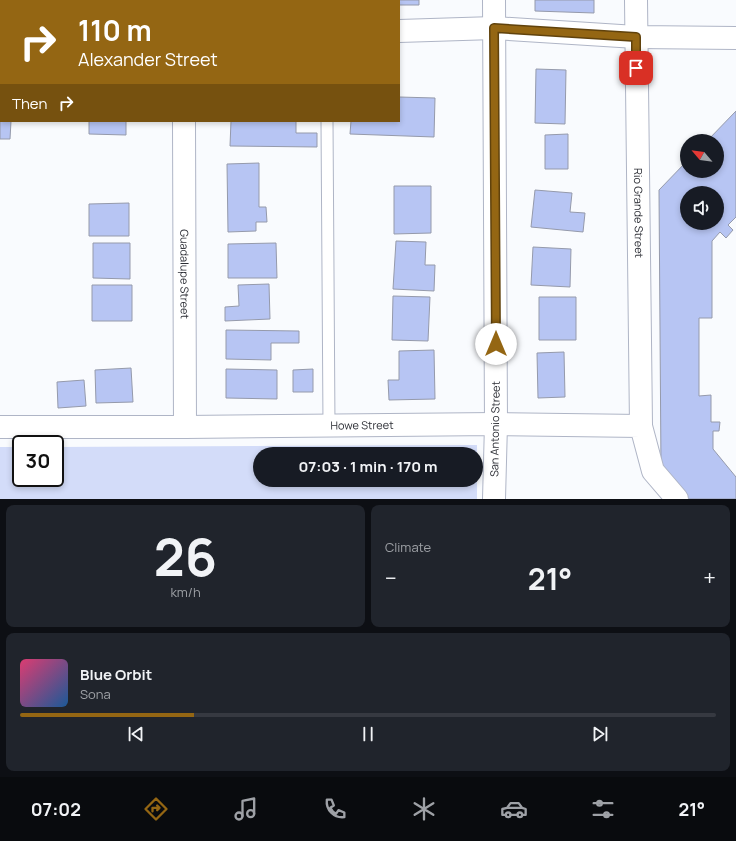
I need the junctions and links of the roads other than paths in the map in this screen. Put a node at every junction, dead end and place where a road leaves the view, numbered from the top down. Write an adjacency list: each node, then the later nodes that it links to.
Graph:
1 (494, 0): 3 (street, San Antonio Street)
2 (636, 0): 5 (street, Rio Grande Street)
3 (494, 28): 4 (street); 5 (street); 9 (street, San Antonio Street)
4 (400, 31)
5 (636, 37): 6 (street); 11 (street, Rio Grande Street)
6 (736, 38)
7 (184, 122): 13 (street, Guadalupe Street)
8 (327, 122): 10 (lane)
9 (496, 424): 10 (street, Howe Street); 11 (street, Howe Street); 14 (street, San Antonio Street)
10 (329, 425): 13 (street, Howe Street)
11 (641, 426): 15 (street)
12 (0, 427): 13 (street, Howe Street)
13 (185, 427)
14 (494, 499)
15 (677, 499)

